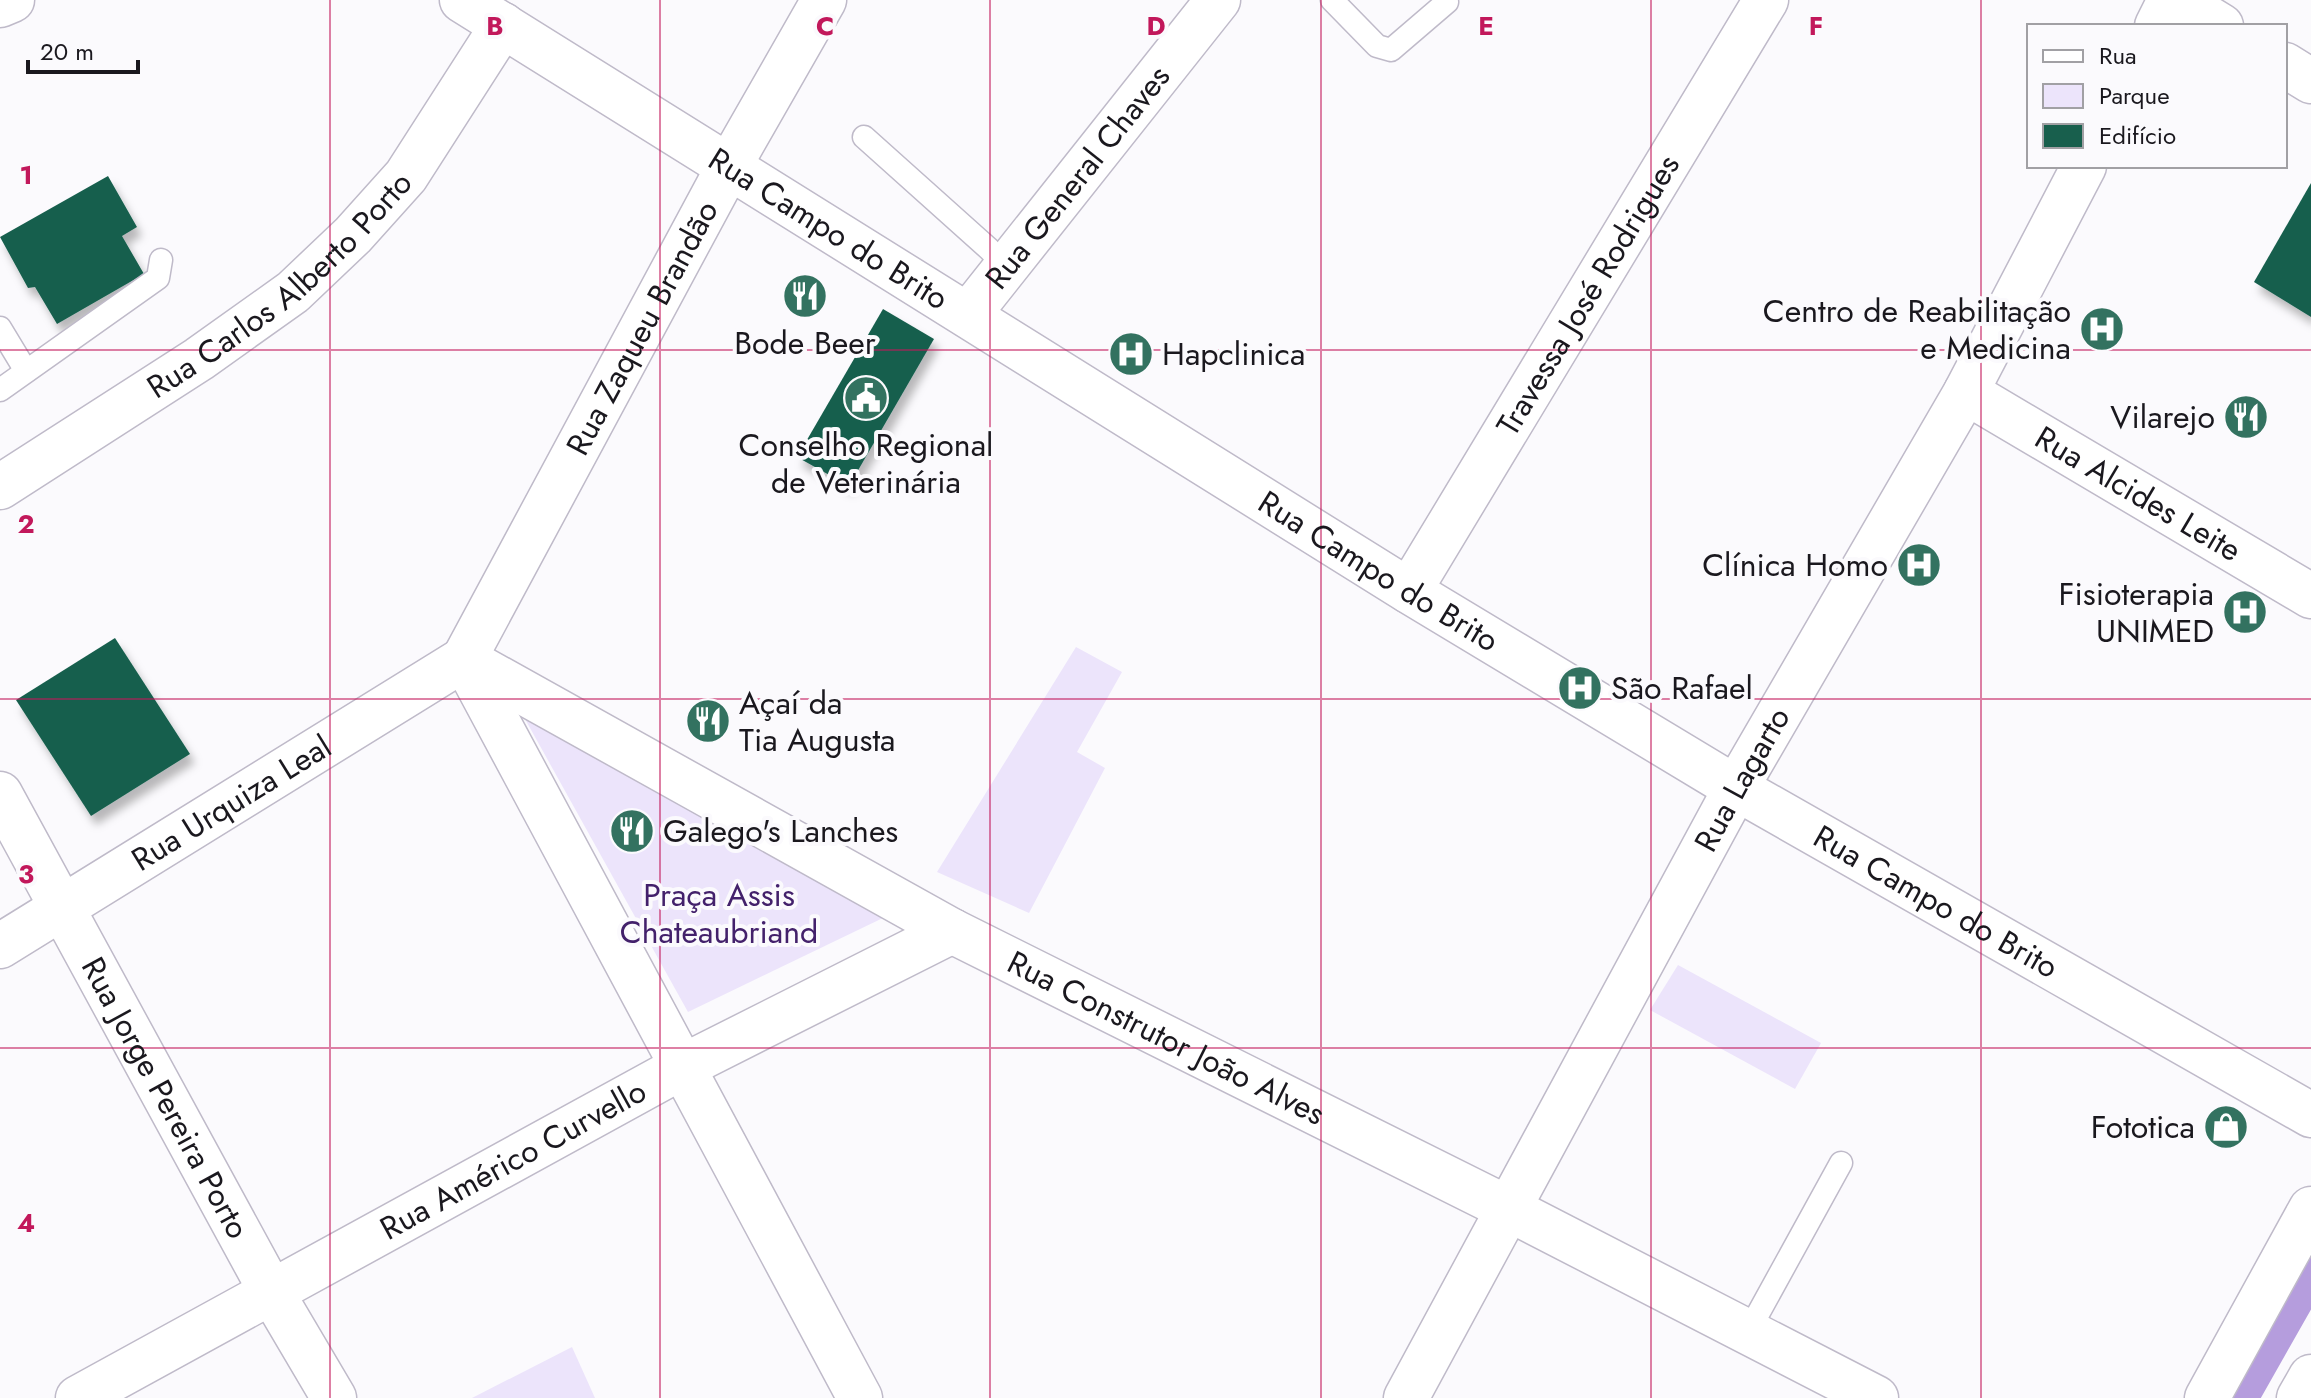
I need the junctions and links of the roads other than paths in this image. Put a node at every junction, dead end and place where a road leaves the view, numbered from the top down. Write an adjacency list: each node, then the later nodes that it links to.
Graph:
1 (12, 0): 10 (street)
2 (462, 0): 13 (street, Rua Campo do Brito)
3 (824, 0): 17 (street, Rua Zaqueu Brandão)
4 (1218, 0): 20 (street, Rua General Chaves)
5 (1332, 0): 9 (lane)
6 (1766, 0): 27 (street, Travessa José Rodrigues)
7 (2170, 0): 11 (street)
8 (2178, 0): 12 (street)
9 (1447, 2)
10 (0, 5)
11 (2158, 24)
12 (2218, 24)
13 (503, 25): 17 (street, Rua Campo do Brito); 26 (street, Rua Carlos Alberto Porto)
14 (2287, 66): 15 (street)
15 (2311, 81)
16 (864, 137): 20 (lane)
17 (728, 168): 21 (street, Rua Campo do Brito); 29 (street, Rua Zaqueu Brandão)
18 (2083, 168): 25 (street, Rua Lagarto)
19 (161, 260): 23 (lane)
20 (1006, 267): 21 (street, Rua General Chaves)
21 (968, 315): 27 (street, Rua Campo do Brito)
22 (0, 328): 23 (lane)
23 (26, 371): 24 (lane)
24 (0, 390)
25 (1966, 392): 28 (street, Rua Alcides Leite); 30 (street, Rua Lagarto)
26 (0, 487)
27 (1409, 591): 30 (street, Rua Campo do Brito)
28 (2311, 596)
29 (464, 659): 32 (street, Rua Urquiza Leal); 33 (street, Rua Construtor João Alves); 35 (street)
30 (1736, 788): 36 (street, Rua Campo do Brito); 38 (street, Rua Lagarto)
31 (0, 794): 32 (street, Rua Jorge Pereira Porto)
32 (60, 908): 34 (street, Rua Urquiza Leal); 40 (street, Rua Jorge Pereira Porto)
33 (952, 931): 35 (street, Rua Américo Curvello); 38 (street, Rua Construtor João Alves)
34 (0, 946)
35 (682, 1067): 40 (street, Rua Américo Curvello); 46 (street)
36 (2311, 1115)
37 (1841, 1163): 41 (lane)
38 (1507, 1208): 41 (street, Rua Construtor João Alves); 47 (street, Rua Lagarto)
39 (2311, 1209): 49 (street)
40 (272, 1293): 44 (street, Rua Américo Curvello); 45 (street, Rua Jorge Pereira Porto)
41 (1748, 1332): 43 (street, Rua Construtor João Alves)
42 (2311, 1377): 50 (street)
43 (1827, 1386): 48 (street, Rua Construtor João Alves)
44 (78, 1398)
45 (334, 1398)
46 (860, 1398)
47 (1406, 1398)
48 (1876, 1398)
49 (2207, 1398)
50 (2299, 1398)

